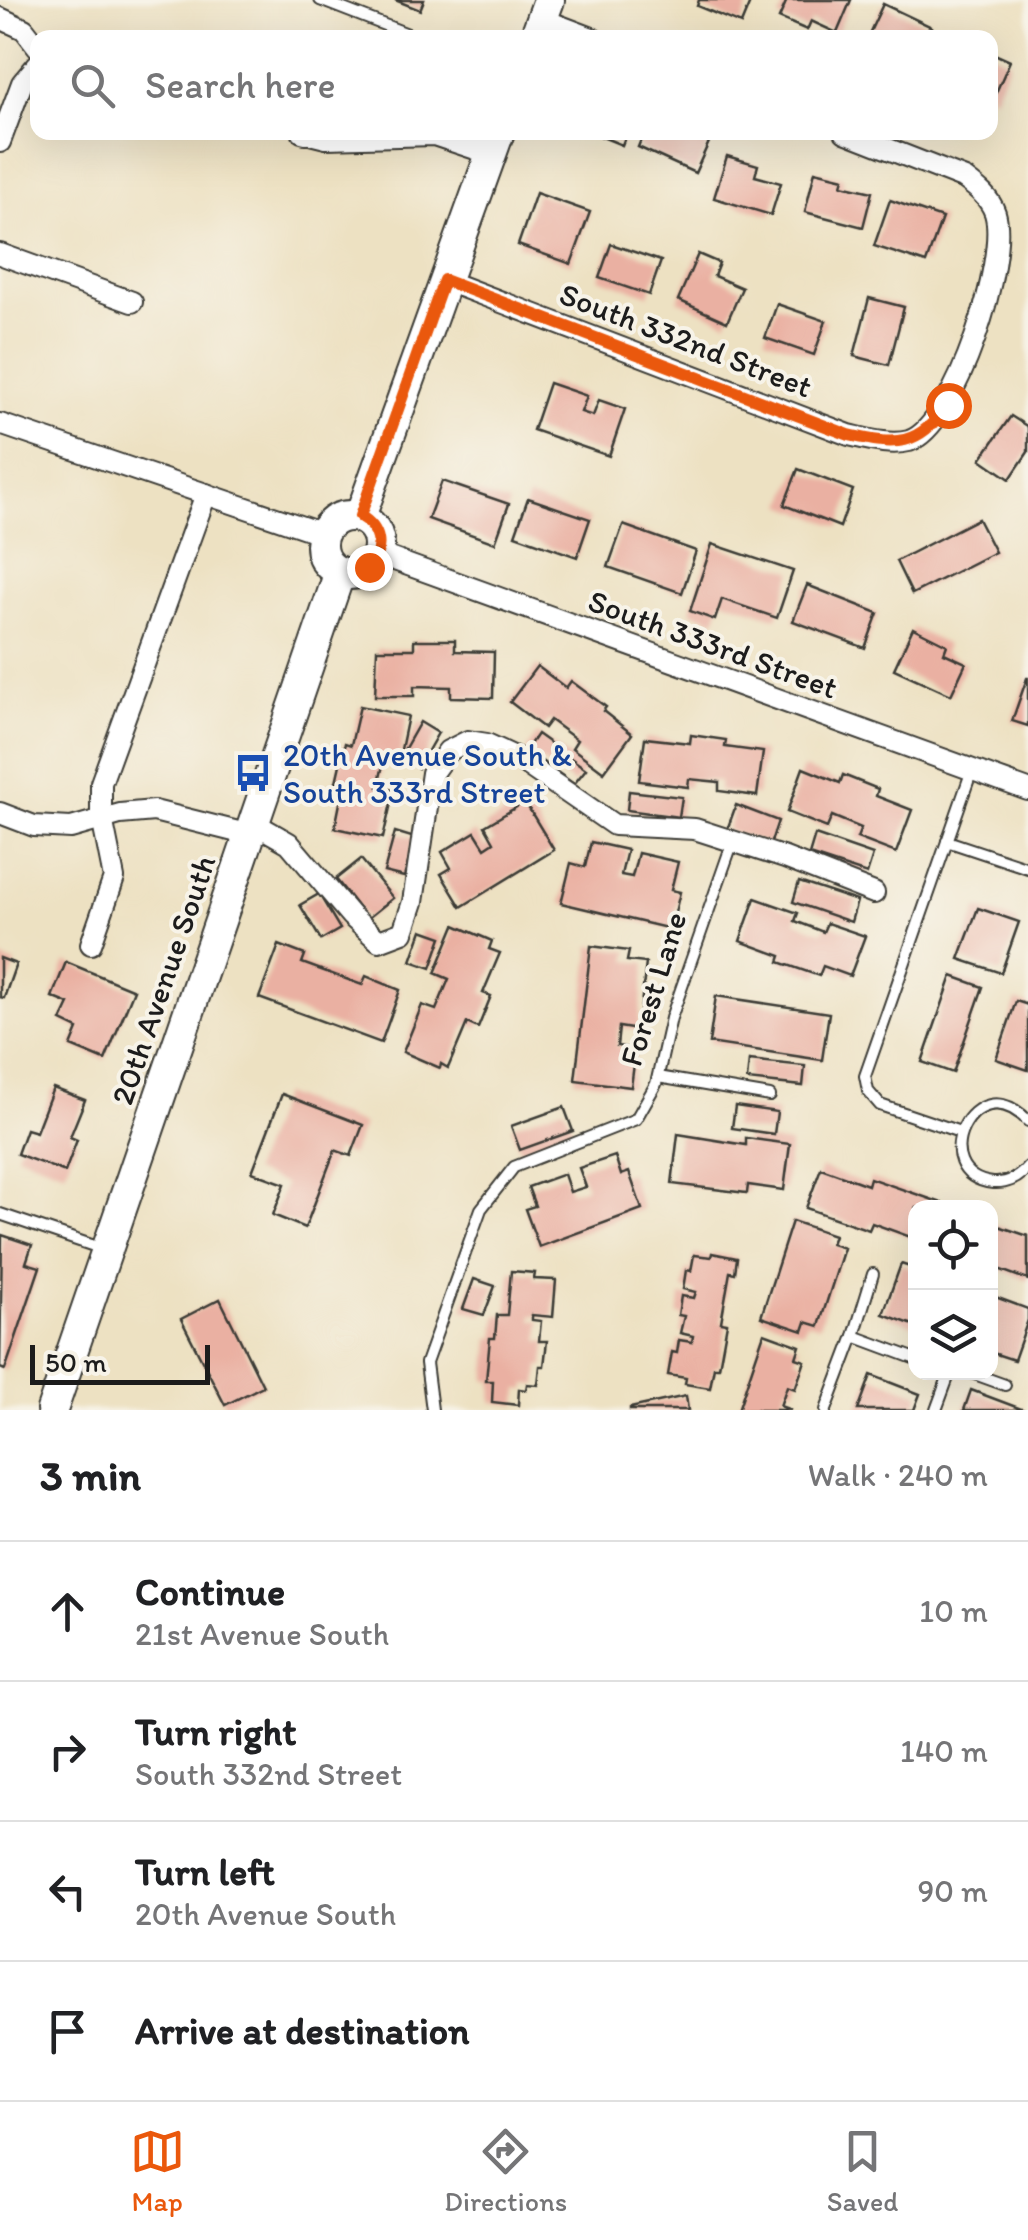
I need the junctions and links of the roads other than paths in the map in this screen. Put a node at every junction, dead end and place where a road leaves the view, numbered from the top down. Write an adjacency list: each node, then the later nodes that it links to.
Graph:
1 (320, 0): 2 (lane)
2 (354, 6): 5 (lane)
3 (0, 18): 7 (street)
4 (542, 19): 6 (street)
5 (402, 30)
6 (571, 30)
7 (30, 37)
8 (30, 74): 10 (street)
9 (865, 140): 13 (street, South 332nd Street)
10 (0, 142)
11 (495, 143): 13 (street)
12 (0, 254): 14 (street)
13 (444, 280): 17 (street)
14 (132, 302)
15 (0, 424): 16 (street)
16 (206, 494): 18 (street); 24 (street)
17 (360, 516): 18 (street); 19 (street)
18 (323, 534): 20 (street)
19 (378, 554): 20 (street); 21 (street, South 333rd Street)
20 (340, 572): 25 (street, 20th Avenue South)
21 (972, 770): 22 (street, South 333rd Street); 27 (lane)
22 (1028, 790)
23 (0, 813): 24 (street)
24 (104, 821): 25 (street); 30 (street)
25 (252, 829): 26 (street); 37 (street, 20th Avenue South)
26 (733, 841): 29 (street); 31 (lane, Forest Lane)
27 (947, 841): 28 (lane); 34 (lane)
28 (1028, 868)
29 (874, 894)
30 (92, 944)
31 (658, 1077): 32 (lane); 45 (lane, Forest Lane)
32 (770, 1096)
33 (1028, 1121): 34 (lane)
34 (960, 1132): 35 (lane)
35 (1028, 1168)
36 (0, 1214): 37 (lane)
37 (108, 1250): 44 (street, 20th Avenue South)
38 (873, 1274): 39 (lane)
39 (854, 1336): 40 (lane); 46 (lane)
40 (908, 1356)
41 (947, 1380): 47 (lane)
42 (991, 1380): 43 (lane)
43 (1004, 1385)
44 (52, 1410)
45 (432, 1410)
46 (826, 1410)
47 (936, 1410)

